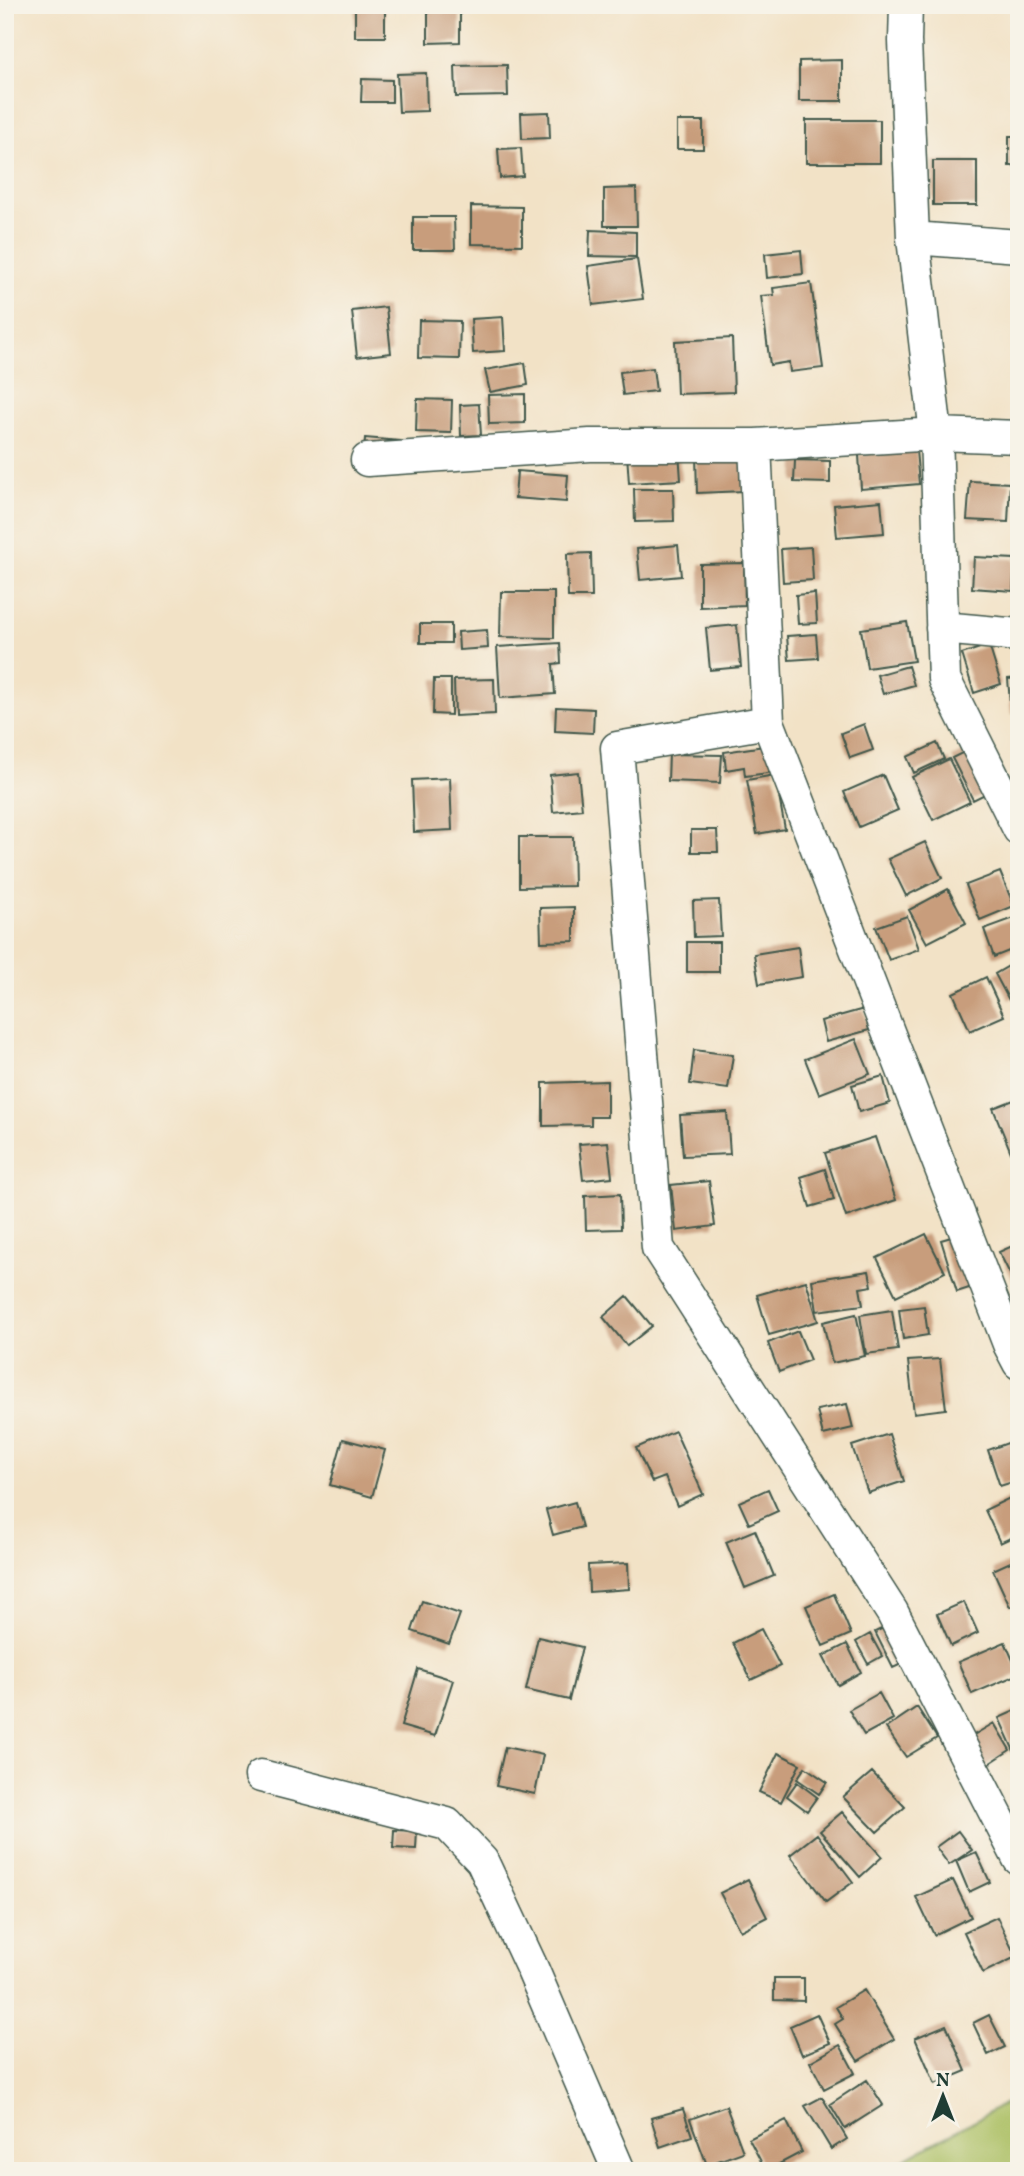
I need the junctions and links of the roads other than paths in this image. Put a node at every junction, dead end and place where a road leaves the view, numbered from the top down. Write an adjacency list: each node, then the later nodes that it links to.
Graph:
1 (906, 5): 2 (street)
2 (913, 238): 3 (street); 4 (street)
3 (1019, 246)
4 (936, 434): 5 (street); 6 (street); 8 (street)
5 (1019, 437)
6 (755, 445): 7 (street); 10 (street)
7 (367, 460)
8 (942, 628): 9 (street); 11 (street)
9 (1019, 635)
10 (768, 722): 12 (street); 14 (street)
11 (1019, 829)
12 (1016, 1349)
13 (261, 1776): 15 (street)
14 (1019, 1859)
15 (619, 2171)

